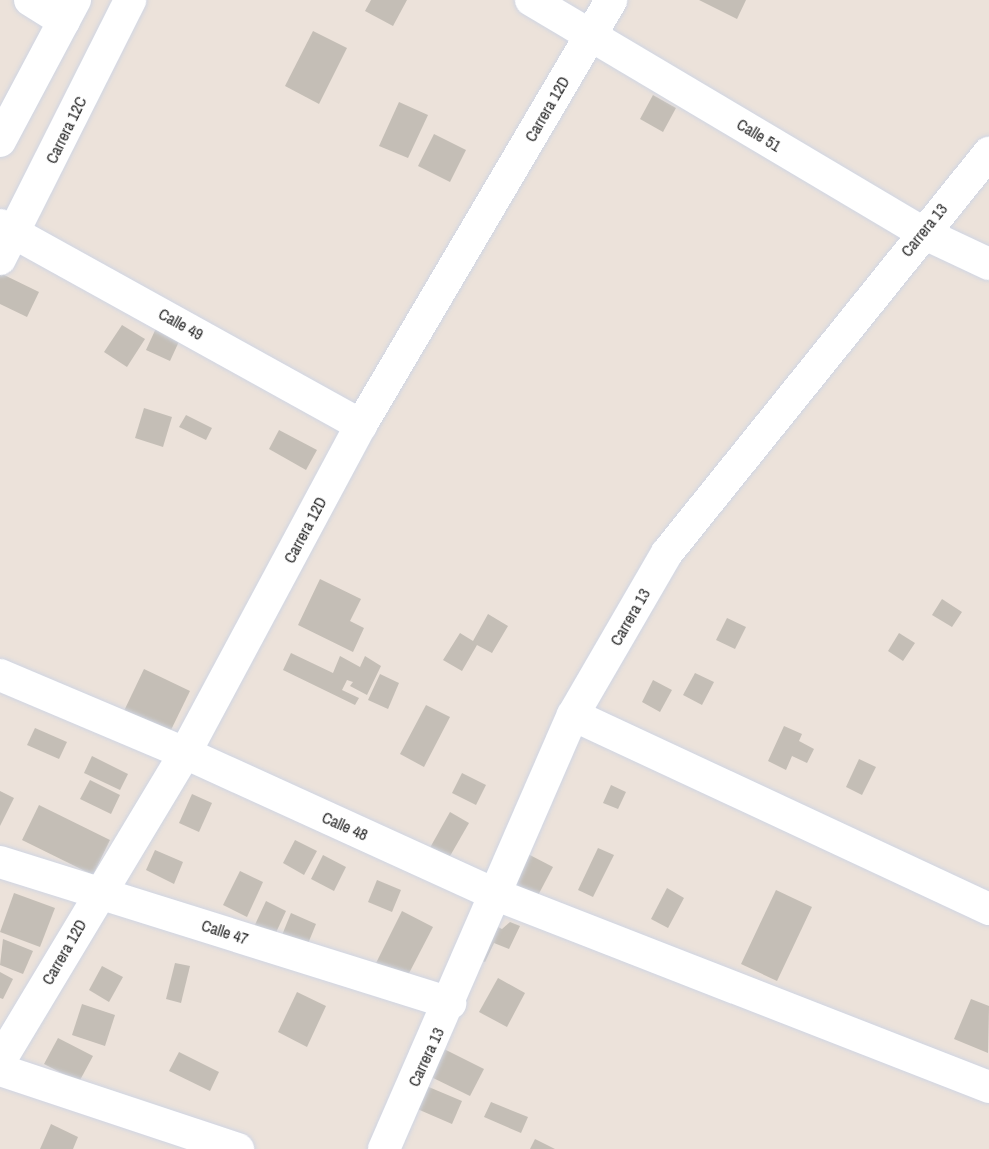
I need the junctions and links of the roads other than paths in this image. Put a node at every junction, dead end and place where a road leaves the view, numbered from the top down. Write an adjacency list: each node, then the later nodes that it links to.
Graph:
1 (30, 0): 5 (street)
2 (130, 0): 9 (street, Carrera 12C)
3 (531, 0): 6 (street, Calle 51)
4 (611, 0): 6 (street, Carrera 12D)
5 (69, 10): 7 (street)
6 (591, 34): 10 (street, Calle 51); 13 (street, Carrera 12D)
7 (0, 141)
8 (989, 153): 10 (street, Carrera 13)
9 (8, 228): 11 (street, Carrera 12C); 13 (street, Calle 49)
10 (921, 232): 12 (street, Calle 51); 15 (street, Carrera 13)
11 (0, 259)
12 (989, 264)
13 (361, 425): 16 (street, Carrera 12D)
14 (0, 675): 16 (street, Calle 48)
15 (573, 715): 19 (street, Carrera 13); 20 (street)
16 (186, 753): 18 (street, Carrera 12D); 19 (street, Calle 48)
17 (0, 862): 18 (street, Calle 47)
18 (99, 892): 21 (street, Calle 47); 22 (street, Carrera 12D)
19 (497, 895): 21 (street, Carrera 13); 24 (street, Calle 48)
20 (989, 909)
21 (450, 1003): 26 (street, Carrera 13)
22 (0, 1061)
23 (0, 1070): 25 (street)
24 (989, 1087)
25 (238, 1149)
26 (384, 1149)

